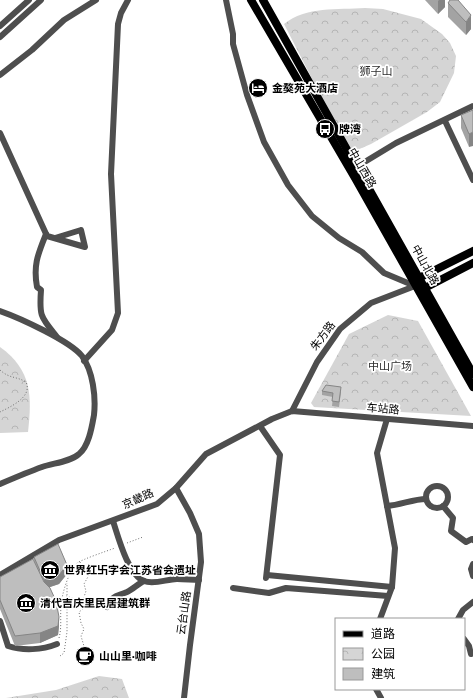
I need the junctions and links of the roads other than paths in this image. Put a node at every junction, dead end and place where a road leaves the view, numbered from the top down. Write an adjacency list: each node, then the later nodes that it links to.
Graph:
1 (28, 0): 8 (street)
2 (42, 0): 9 (street)
3 (96, 0): 10 (street)
4 (128, 0): 23 (street)
5 (226, 0): 20 (street)
6 (251, 0): 20 (main road, 中山西路)
7 (263, 0): 14 (main road, 中山西路)
8 (0, 26)
9 (0, 37)
10 (0, 75)
11 (473, 106): 12 (street)
12 (445, 121): 14 (street); 15 (street)
13 (0, 133): 16 (street)
14 (358, 166): 20 (main road, 中山北路)
15 (473, 180)
16 (46, 234): 17 (street); 22 (street)
17 (55, 238): 17 (street)
18 (473, 251): 20 (main road, 朱方路)
19 (473, 263): 20 (main road, 朱方路)
20 (418, 285): 24 (main road, 中山北路); 25 (main road, 中山西路); 26 (street, 朱方路)
21 (0, 311): 22 (street)
22 (60, 340): 23 (street)
23 (84, 360): 30 (street)
24 (473, 374)
25 (473, 387)
26 (292, 411): 27 (street, 车站路); 28 (street, 京畿路)
27 (387, 419): 29 (street, 车站路); 33 (street)
28 (260, 426): 31 (street, 京畿路); 42 (street)
29 (473, 426)
30 (0, 484)
31 (176, 488): 35 (street, 京畿路); 40 (street, 云台山路)
32 (426, 499): 33 (street); 34 (street); 34 (street)
33 (387, 506): 42 (street)
34 (443, 506): 36 (street)
35 (113, 521): 38 (street, 京畿路); 41 (street)
36 (473, 540)
37 (473, 564): 39 (street)
38 (0, 575)
39 (473, 576)
40 (199, 580): 41 (street); 53 (street, 云台山路)
41 (144, 581): 46 (street)
42 (392, 587): 44 (street)
43 (233, 588): 44 (street)
44 (388, 596): 47 (street)
45 (473, 602): 48 (street)
46 (107, 607)
47 (380, 618)
48 (459, 618)
49 (0, 622): 51 (street)
50 (465, 640): 52 (street)
51 (57, 644)
52 (471, 654)
53 (184, 698)

